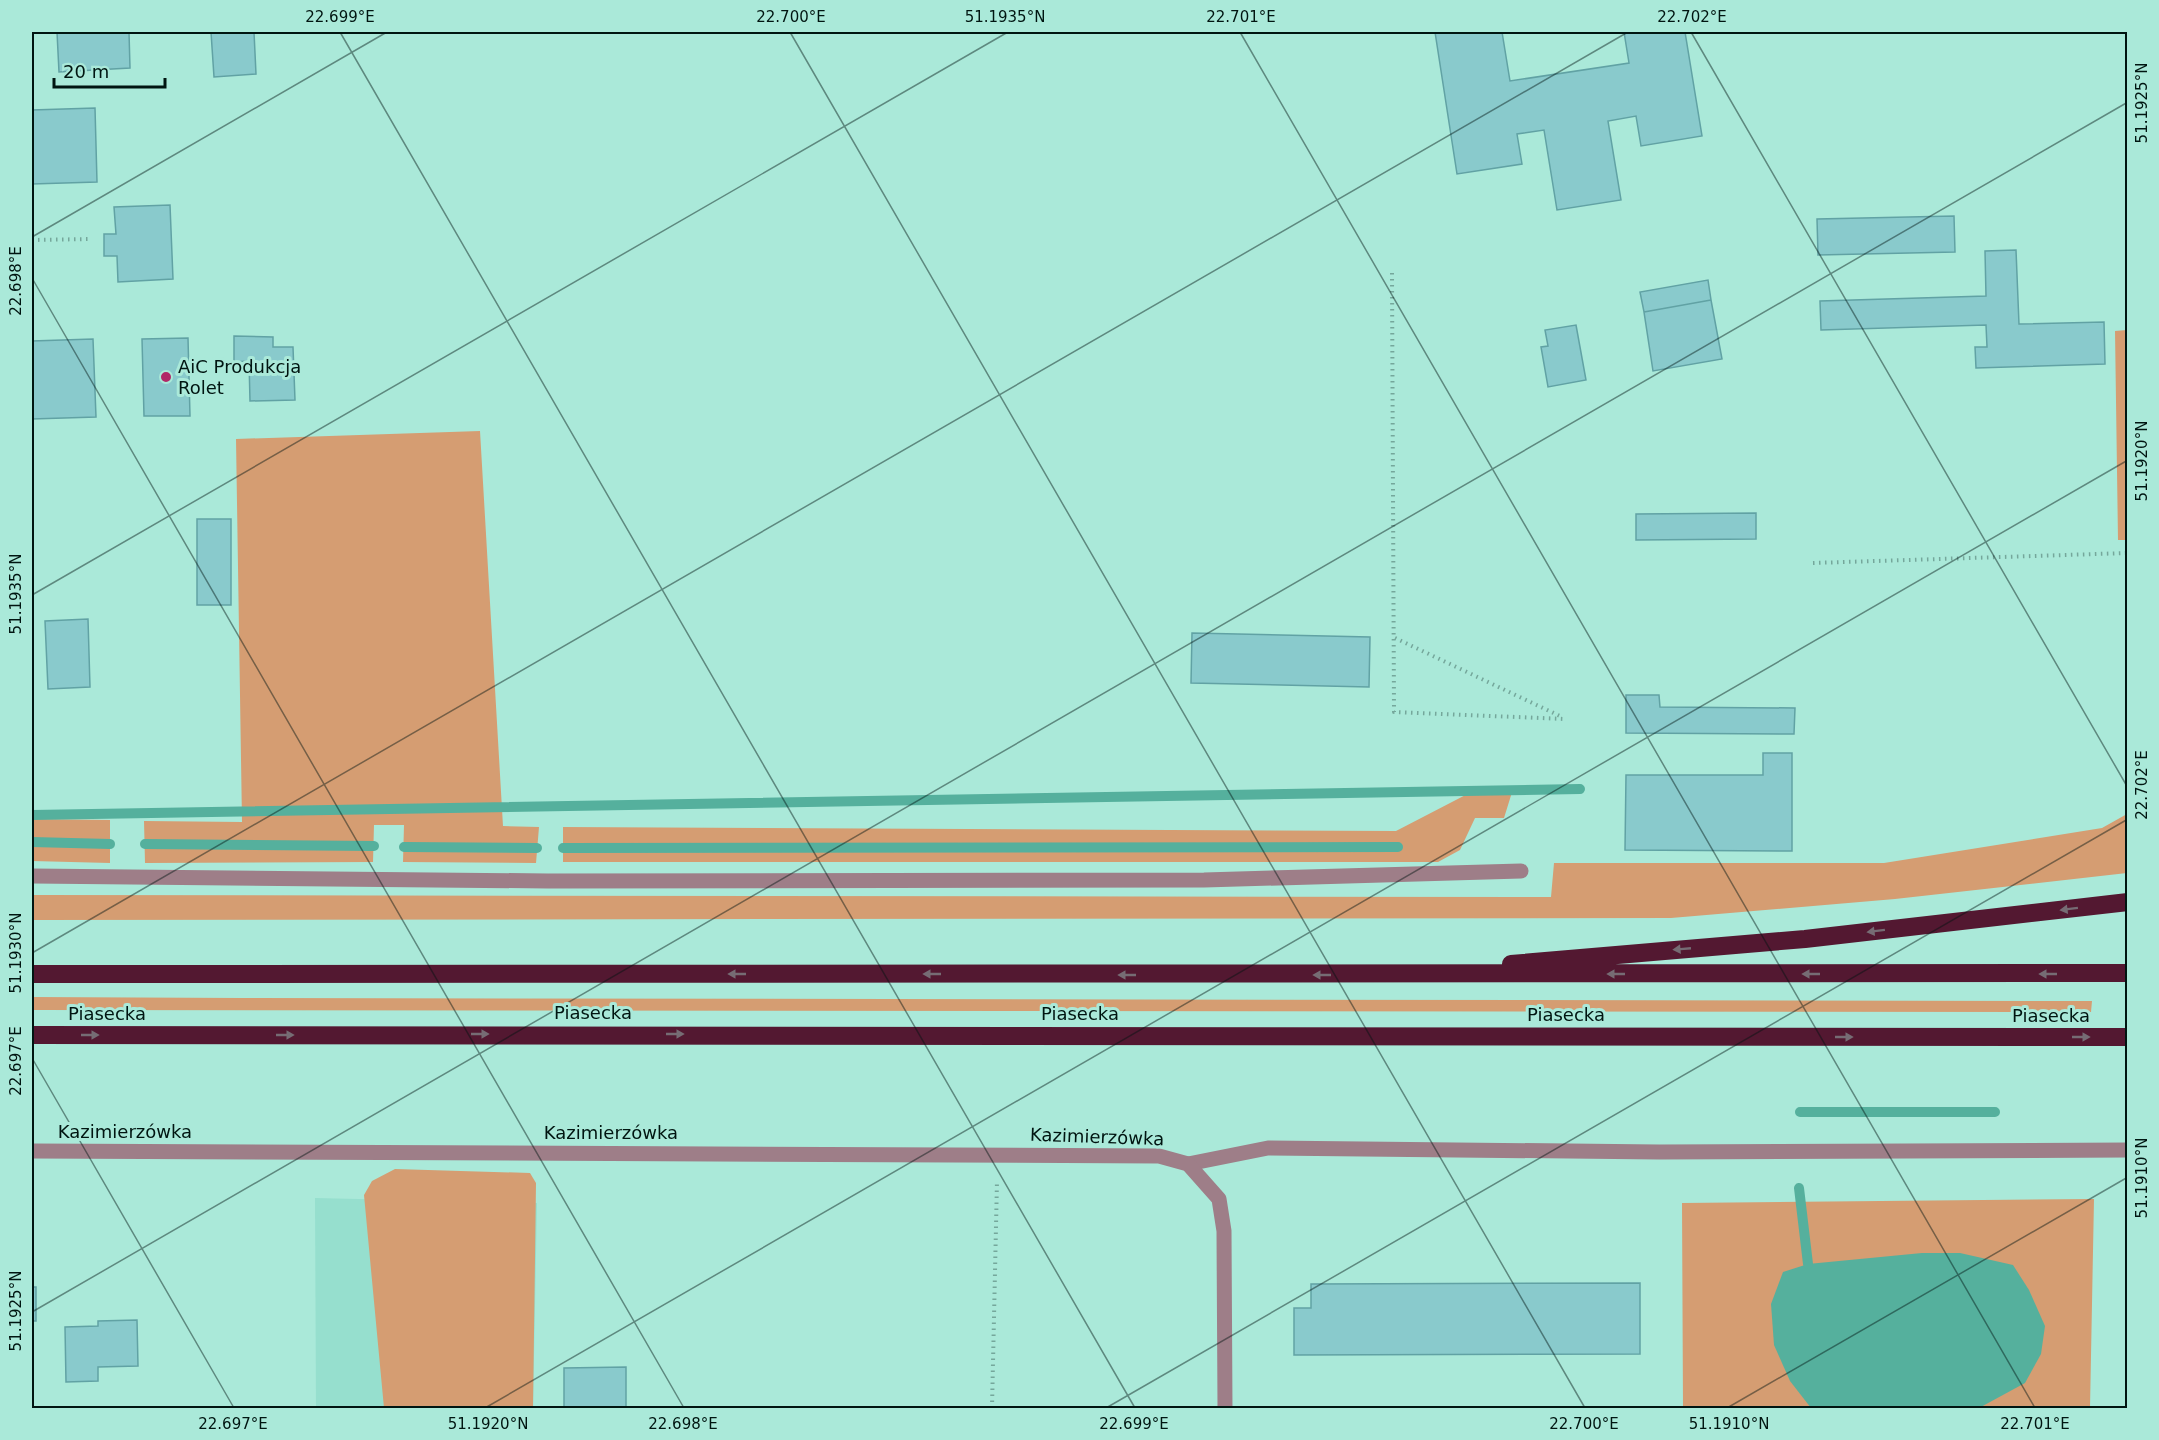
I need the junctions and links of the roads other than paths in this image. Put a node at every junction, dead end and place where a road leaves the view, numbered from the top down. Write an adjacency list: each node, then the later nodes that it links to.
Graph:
1 (1521, 871): 2 (street)
2 (32, 876)
3 (2127, 902): 6 (highway, one-way to 6)
4 (32, 974): 6 (highway, one-way to 4)
5 (2127, 974): 6 (highway, one-way to 6)
6 (1380, 975)
7 (32, 1035): 8 (highway, Piasecka, one-way to 8)
8 (2127, 1037)
9 (2127, 1150): 11 (street)
10 (32, 1151): 11 (street, Kazimierzówka)
11 (1188, 1164): 12 (street)
12 (1225, 1408)

